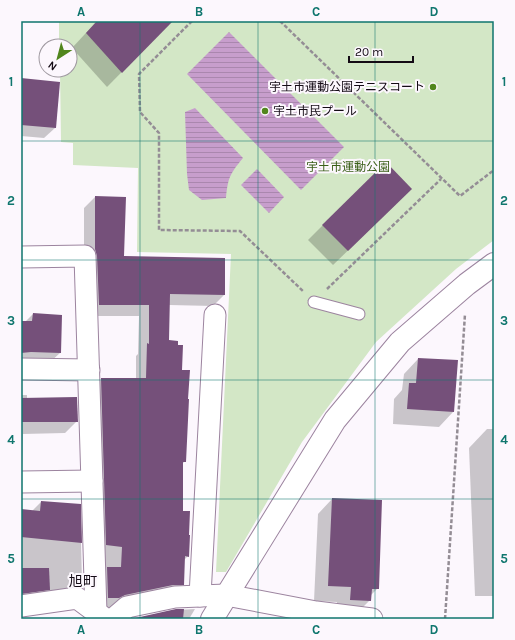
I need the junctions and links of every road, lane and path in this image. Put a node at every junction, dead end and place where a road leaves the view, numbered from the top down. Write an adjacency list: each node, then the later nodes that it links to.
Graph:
1 (192, 21): 8 (path)
2 (280, 21): 4 (path)
3 (494, 170): 4 (path)
4 (441, 179): 8 (path)
5 (21, 257): 12 (street)
6 (494, 264): 7 (street)
7 (467, 284): 16 (street); 21 (path)
8 (314, 302): 9 (lane)
9 (359, 314)
10 (215, 315): 15 (street)
11 (21, 369): 12 (street)
12 (89, 370): 13 (street)
13 (92, 481): 14 (street); 18 (street)
14 (21, 482)
15 (200, 596): 16 (street); 18 (street)
16 (226, 596): 19 (street); 20 (street)
17 (21, 606): 18 (street)
18 (105, 617)
19 (212, 619)
20 (372, 619)
21 (445, 619)

